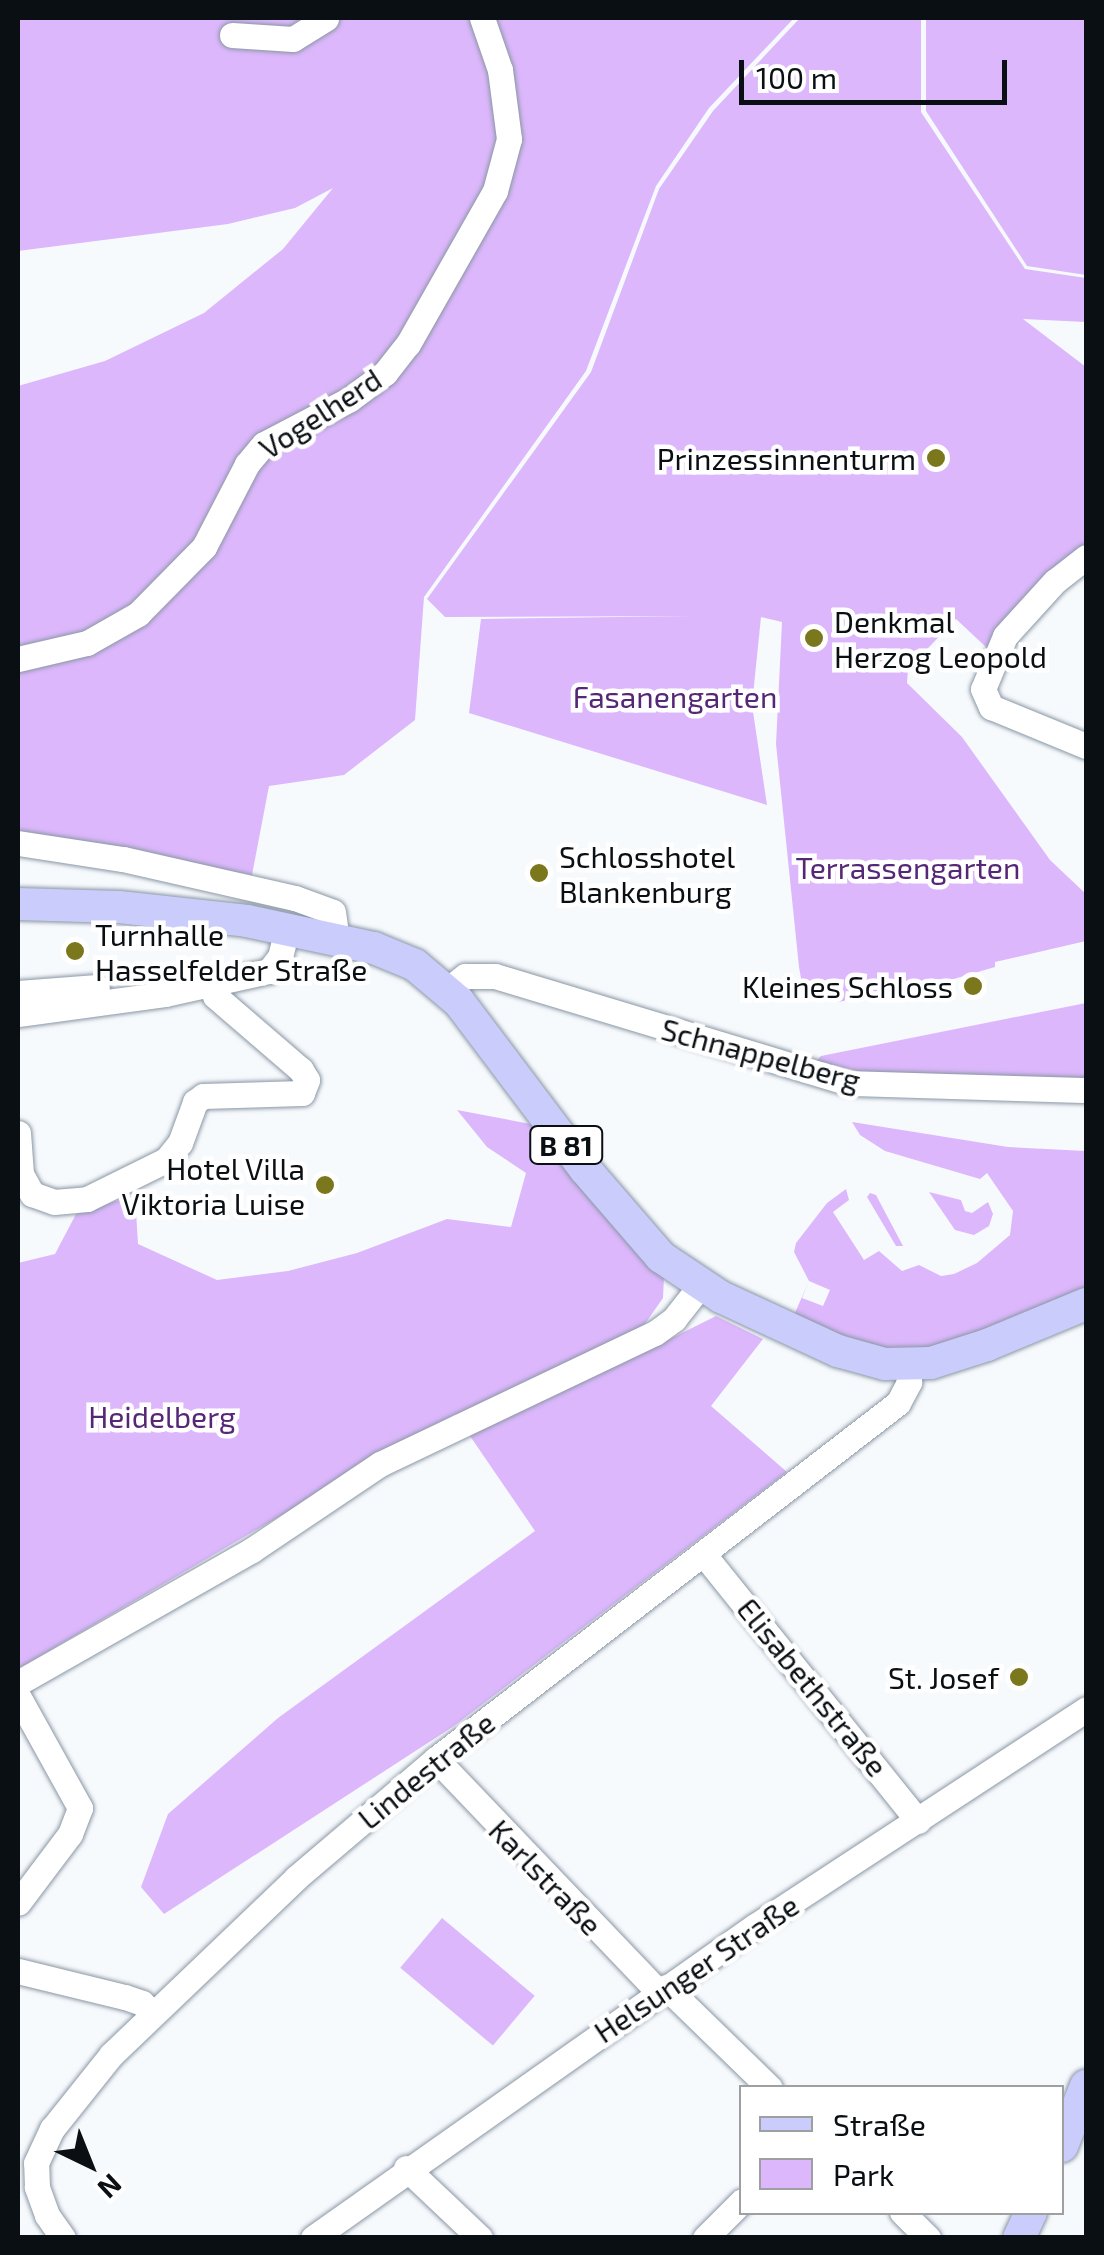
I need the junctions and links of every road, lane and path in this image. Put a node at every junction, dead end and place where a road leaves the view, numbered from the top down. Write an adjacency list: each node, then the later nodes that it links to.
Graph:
1 (326, 18): 3 (street)
2 (482, 18): 5 (street, Vogelherd)
3 (232, 35)
4 (1086, 557): 6 (street)
5 (18, 659)
6 (1086, 746)
7 (18, 843): 9 (street)
8 (18, 904): 10 (main road, B 81)
9 (337, 938): 10 (main road, B 81); 12 (main road, B 81)
10 (284, 943): 11 (street); 13 (street)
11 (214, 985): 14 (street); 16 (street)
12 (448, 990): 15 (street, Schnappelberg); 17 (main road, B 81)
13 (18, 994)
14 (18, 1014)
15 (1086, 1090)
16 (18, 1133)
17 (700, 1286): 19 (main road, B 81); 21 (street)
18 (1086, 1304): 19 (main road, B 81)
19 (908, 1365): 20 (street, Lindestraße)
20 (705, 1556): 24 (street, Lindestraße); 25 (street, Elisabethstraße)
21 (18, 1684)
22 (18, 1696): 26 (street)
23 (1086, 1709): 25 (street, Helsunger Straße)
24 (436, 1759): 28 (street, Karlstraße); 29 (street, Lindestraße)
25 (918, 1821): 28 (street, Helsunger Straße)
26 (18, 1904)
27 (18, 1972): 29 (street)
28 (662, 1990): 30 (street, Karlstraße); 34 (street, Helsunger Straße)
29 (152, 2013): 33 (street, Lindestraße)
30 (767, 2085)
31 (1086, 2086): 32 (main road)
32 (1064, 2141)
33 (27, 2163): 38 (street, Lindestraße)
34 (406, 2168): 39 (street, Helsunger Straße); 40 (street)
35 (739, 2204): 41 (street)
36 (905, 2215): 42 (street)
37 (1030, 2215): 43 (main road)
38 (63, 2238)
39 (313, 2238)
40 (480, 2238)
41 (705, 2238)
42 (928, 2238)
43 (1019, 2238)

